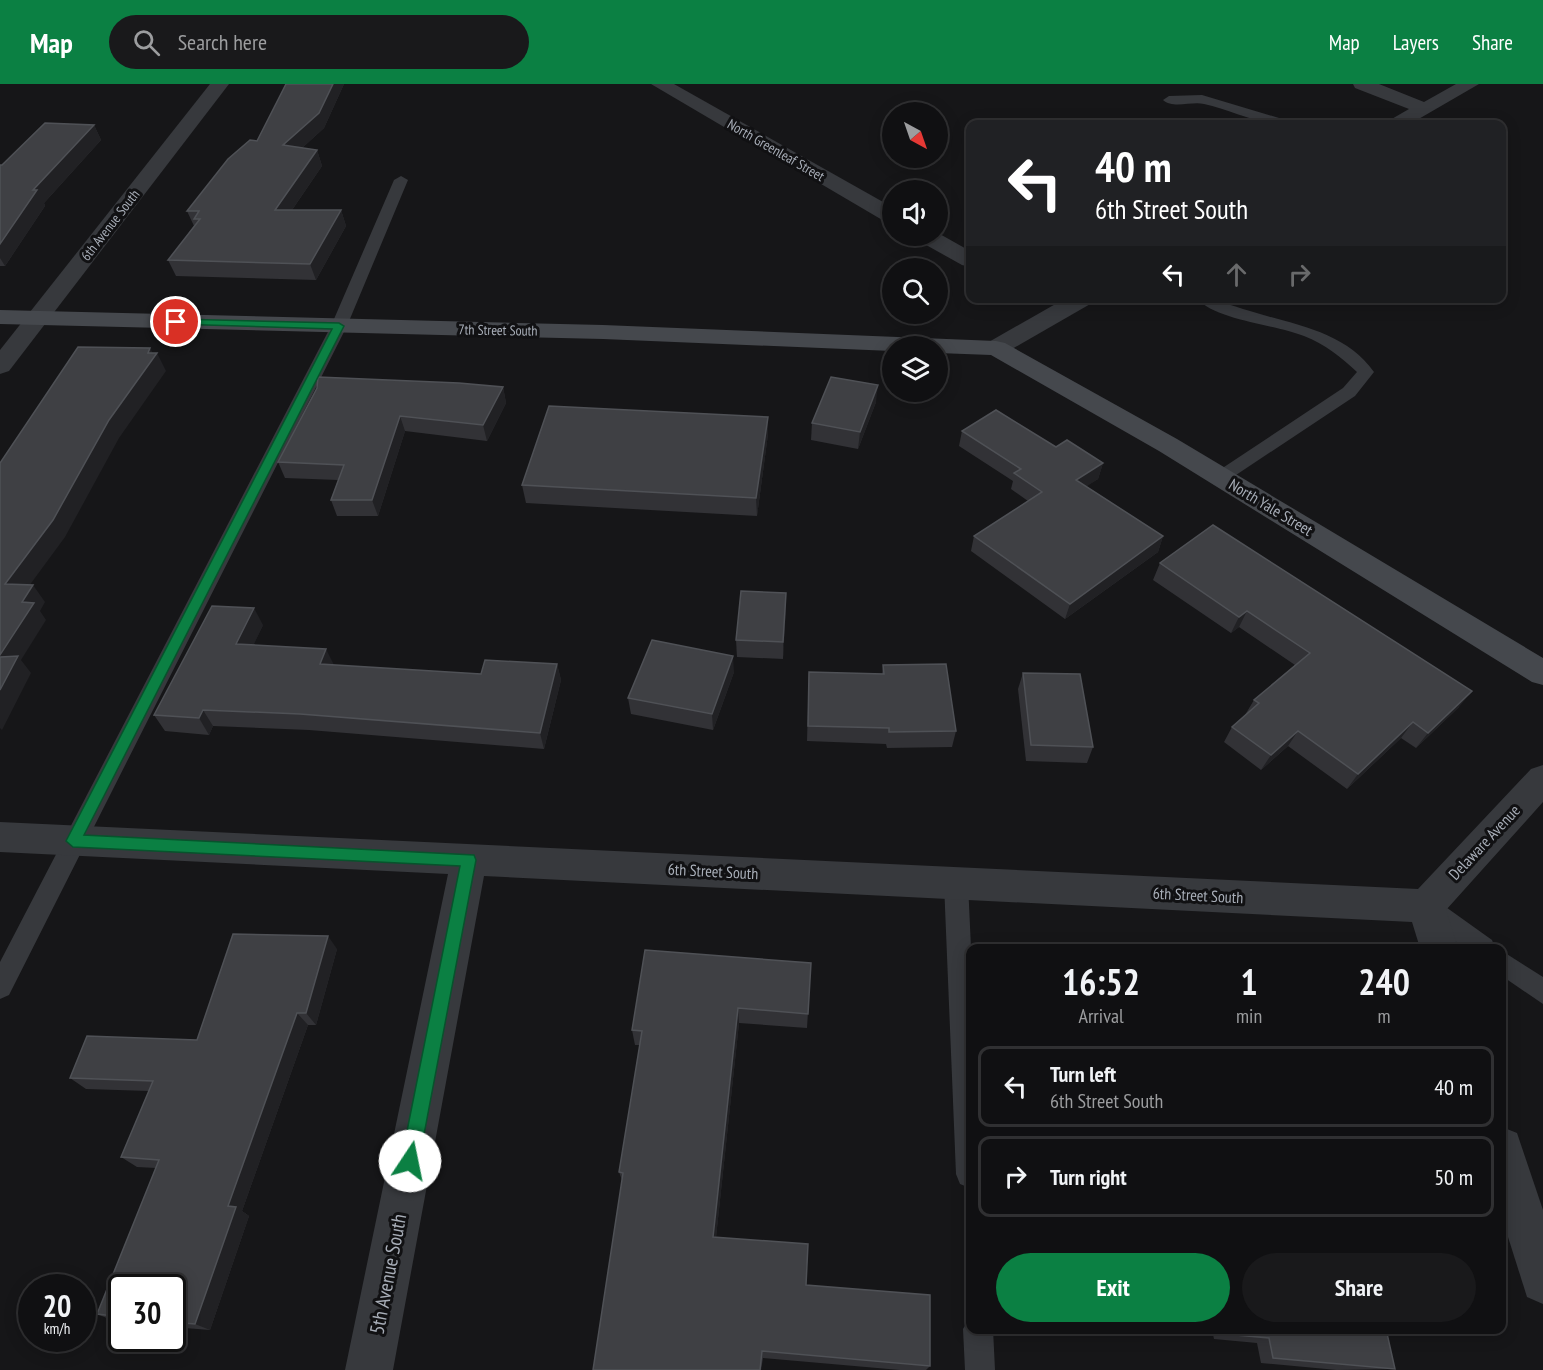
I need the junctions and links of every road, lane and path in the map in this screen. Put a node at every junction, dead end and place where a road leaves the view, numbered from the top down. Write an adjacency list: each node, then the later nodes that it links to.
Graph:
1 (220, 84): 18 (street, 6th Avenue South)
2 (660, 84): 10 (street, North Greenleaf Street)
3 (1362, 84): 6 (street)
4 (1470, 84): 6 (street)
5 (1169, 100): 7 (lane)
6 (1425, 109): 8 (street)
7 (1272, 120)
8 (1404, 120)
9 (401, 180): 19 (lane)
10 (882, 210)
11 (944, 246): 12 (street)
12 (966, 259)
13 (1046, 303): 16 (street)
14 (1076, 303): 16 (street)
15 (1215, 303): 22 (lane)
16 (1061, 312): 20 (street)
17 (0, 317): 18 (main road, 7th Street South)
18 (37, 318): 19 (main road, 7th Street South); 21 (street, 6th Avenue South)
19 (339, 326): 20 (main road, 7th Street South); 26 (lane)
20 (996, 348): 22 (main road, North Yale Street)
21 (0, 366)
22 (1221, 477): 23 (main road, North Yale Street)
23 (1543, 673)
24 (1543, 778): 29 (street, Delaware Avenue)
25 (0, 837): 26 (street, 6th Street South)
26 (73, 841): 27 (street, 6th Street South); 33 (lane)
27 (469, 860): 28 (street, 6th Street South); 39 (street, 5th Avenue South)
28 (957, 883): 29 (street, 6th Street South); 35 (lane)
29 (1426, 906): 30 (street); 31 (lane)
30 (1438, 944)
31 (1478, 944)
32 (1506, 965): 34 (lane)
33 (0, 987)
34 (1543, 992)
35 (966, 1084)
36 (1506, 1161): 37 (street)
37 (1543, 1281)
38 (978, 1334): 40 (lane)
39 (369, 1370)
40 (980, 1370)

